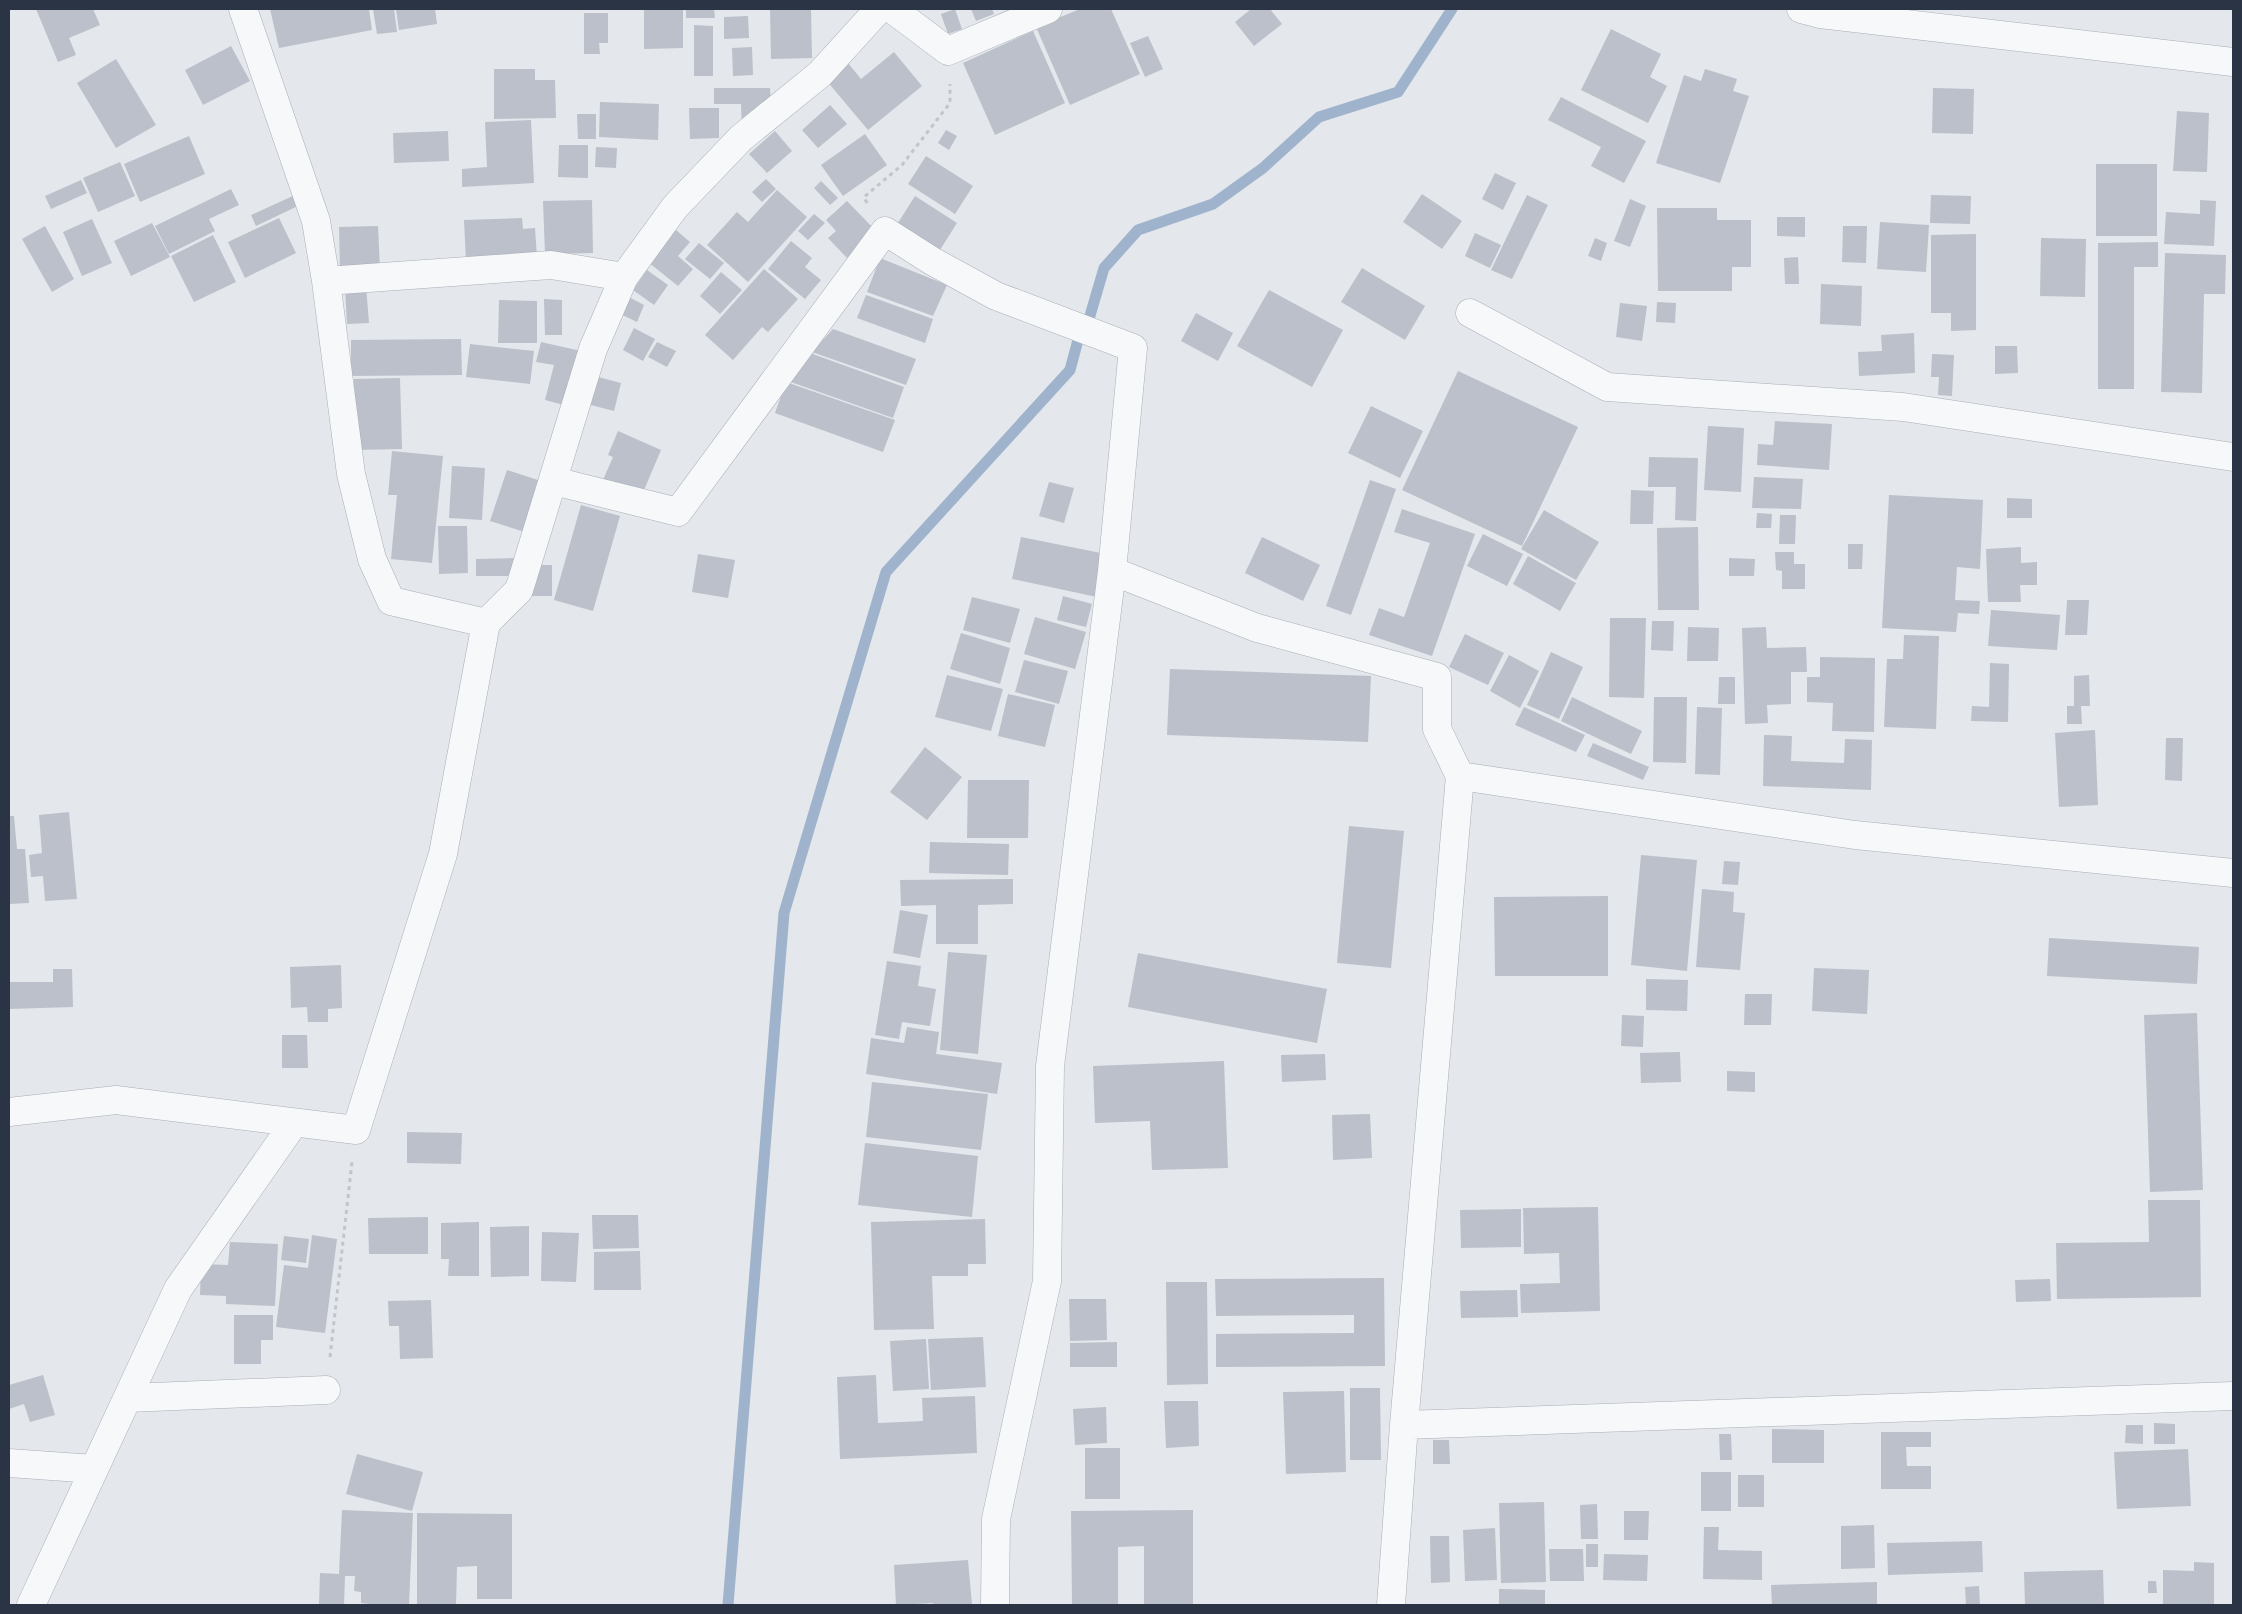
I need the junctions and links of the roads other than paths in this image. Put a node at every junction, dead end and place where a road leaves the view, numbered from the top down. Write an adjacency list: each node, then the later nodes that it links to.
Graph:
1 (243, 9): 8 (street)
2 (879, 9): 7 (street)
3 (892, 9): 4 (street)
4 (1048, 9)
5 (1801, 9): 6 (street)
6 (2233, 62)
7 (624, 277): 8 (street); 11 (street)
8 (326, 281): 13 (street)
9 (1470, 313): 10 (street)
10 (2233, 457)
11 (554, 481): 12 (street); 13 (street)
12 (1112, 571): 14 (street); 25 (street)
13 (486, 623): 17 (street)
14 (1460, 776): 15 (street); 21 (street)
15 (2233, 873)
16 (9, 1112): 17 (street)
17 (294, 1123): 20 (street)
18 (326, 1390): 20 (street)
19 (2233, 1396): 21 (street)
20 (128, 1398): 23 (street)
21 (1404, 1425): 26 (street)
22 (9, 1463): 23 (street)
23 (94, 1469): 24 (street)
24 (38, 1604)
25 (995, 1605)
26 (1391, 1605)

